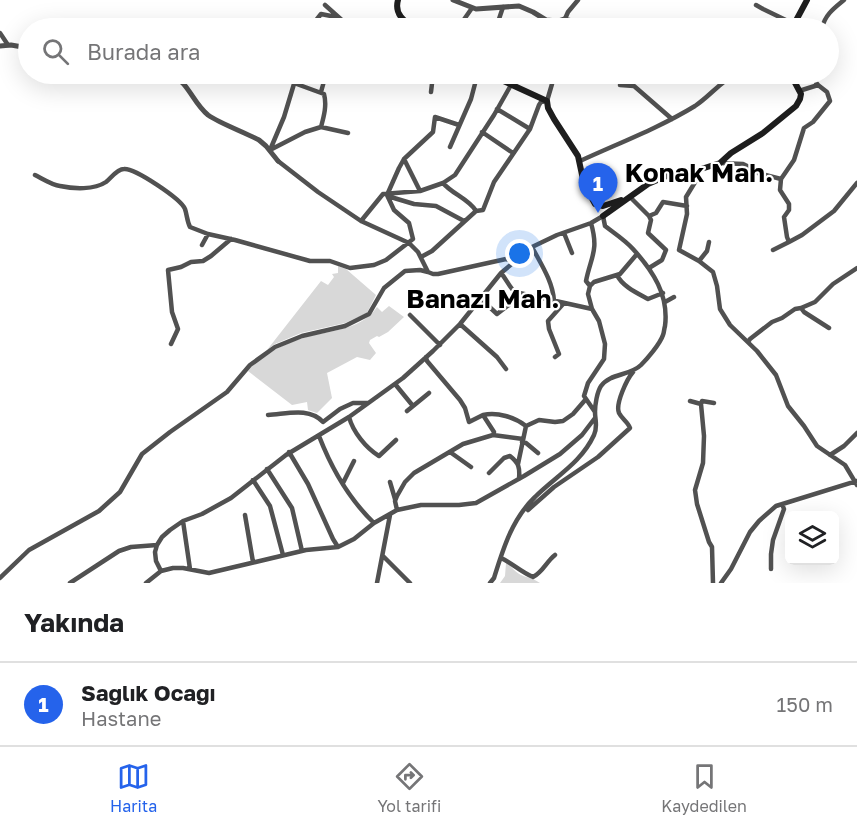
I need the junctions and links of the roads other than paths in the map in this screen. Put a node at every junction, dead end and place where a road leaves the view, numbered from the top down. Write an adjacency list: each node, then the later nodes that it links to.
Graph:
1 (398, 0): 12 (main road)
2 (453, 0): 9 (street)
3 (578, 0): 16 (street)
4 (807, 0): 18 (main road)
5 (844, 0): 19 (street)
6 (326, 5): 11 (street)
7 (756, 5): 17 (street)
8 (504, 7): 9 (street); 14 (street); 15 (street)
9 (472, 8): 13 (street)
10 (318, 18): 11 (street)
11 (338, 18)
12 (402, 18)
13 (465, 18)
14 (500, 18)
15 (543, 18)
16 (565, 18)
17 (779, 18)
18 (797, 18)
19 (826, 18)
20 (0, 33): 21 (street)
21 (8, 45): 22 (street); 23 (street)
22 (0, 46)
23 (18, 46)
24 (184, 84): 48 (street)
25 (294, 84): 48 (street)
26 (297, 84): 37 (street)
27 (323, 84): 37 (street)
28 (433, 84): 38 (street)
29 (475, 84): 42 (street)
30 (552, 84): 39 (street)
31 (720, 84): 41 (street)
32 (796, 84): 36 (main road)
33 (512, 85): 39 (main road); 40 (street)
34 (818, 85): 36 (street); 56 (street)
35 (620, 86): 41 (street)
36 (799, 91): 53 (main road)
37 (321, 92): 43 (street)
38 (432, 92)
39 (547, 102): 44 (street); 52 (main road)
40 (497, 109): 44 (street); 45 (street)
41 (672, 119): 52 (street)
42 (459, 125): 47 (street); 50 (street)
43 (321, 127): 46 (street); 48 (street)
44 (530, 129): 49 (street)
45 (482, 132): 49 (street); 57 (street)
46 (348, 133)
47 (450, 147)
48 (270, 150): 51 (street)
49 (513, 153): 63 (street)
50 (404, 159): 59 (street); 60 (street)
51 (278, 161): 66 (street)
52 (580, 161): 61 (main road)
53 (720, 163): 54 (main road); 56 (street)
54 (698, 170): 61 (main road); 62 (street)
55 (35, 175): 70 (street)
56 (781, 179): 73 (street)
57 (443, 183): 59 (street); 63 (street)
58 (857, 183): 73 (street)
59 (420, 191): 60 (street)
60 (387, 195): 66 (street); 67 (street); 74 (street)
61 (630, 197): 64 (street); 65 (main road)
62 (687, 206): 64 (street); 78 (street)
63 (476, 212): 67 (street)
64 (649, 216): 77 (street)
65 (601, 218): 68 (street); 81 (street)
66 (361, 220): 74 (street)
67 (464, 221): 82 (street)
68 (591, 224): 69 (street); 90 (street)
69 (564, 233): 76 (street); 80 (street)
70 (208, 234): 71 (street); 75 (street)
71 (231, 239): 74 (street); 106 (street)
72 (709, 242): 83 (street)
73 (789, 242): 79 (street)
74 (409, 243): 82 (street)
75 (202, 244)
76 (532, 247): 84 (street); 95 (street)
77 (666, 250): 78 (street); 85 (street)
78 (679, 250): 83 (street)
79 (773, 250)
80 (572, 253)
81 (637, 254): 85 (street); 89 (street)
82 (422, 257): 87 (street)
83 (699, 261): 105 (street)
84 (514, 262): 87 (street); 88 (street)
85 (649, 268): 91 (street)
86 (857, 268): 98 (street)
87 (428, 272): 164 (street)
88 (501, 273): 92 (street); 94 (street)
89 (617, 275): 90 (street); 91 (street)
90 (590, 286): 99 (street)
91 (663, 293): 96 (street)
92 (524, 294): 94 (street); 95 (street)
93 (674, 297): 96 (street)
94 (481, 299): 103 (street)
95 (554, 301): 97 (street)
96 (665, 302): 111 (street)
97 (564, 303): 99 (street); 109 (street)
98 (801, 308): 101 (street); 104 (street)
99 (592, 309): 114 (street)
100 (410, 315): 107 (street)
101 (784, 316): 102 (street); 105 (street)
102 (791, 318)
103 (459, 324): 107 (street); 110 (street)
104 (829, 328)
105 (748, 342): 134 (street)
106 (171, 344)
107 (440, 345): 108 (street)
108 (426, 357): 112 (street); 121 (street)
109 (555, 357)
110 (506, 369)
111 (634, 371): 123 (street); 148 (street)
112 (395, 384): 116 (street); 119 (street)
113 (429, 393): 119 (street)
114 (586, 399): 123 (street); 125 (street)
115 (690, 401): 118 (street)
116 (369, 403): 122 (street); 124 (street)
117 (714, 403): 118 (street)
118 (701, 404): 170 (street)
119 (413, 406): 120 (street)
120 (407, 411)
121 (483, 414): 125 (street); 127 (street)
122 (268, 415)
123 (595, 415): 140 (street); 159 (street)
124 (349, 417): 128 (street); 129 (street)
125 (526, 426): 130 (street)
126 (857, 433): 134 (street)
127 (493, 435): 130 (street); 132 (street)
128 (319, 436): 131 (street); 143 (street)
129 (396, 440)
130 (523, 440): 133 (street); 136 (street)
131 (289, 452): 138 (street); 154 (street)
132 (450, 452): 137 (street); 145 (street)
133 (538, 453)
134 (830, 455): 144 (street)
135 (354, 461): 143 (street)
136 (518, 464): 139 (street); 140 (street)
137 (471, 467)
138 (267, 469): 141 (street); 155 (street)
139 (489, 473)
140 (519, 479): 147 (street)
141 (253, 480): 151 (street); 156 (street)
142 (390, 482): 145 (street)
143 (343, 483): 152 (street)
144 (856, 483): 146 (street)
145 (395, 501): 147 (street)
146 (782, 504): 162 (street); 171 (street)
147 (397, 510): 149 (street)
148 (528, 510)
149 (390, 514): 152 (street); 158 (street)
150 (245, 515): 160 (street)
151 (183, 521): 153 (street); 161 (street)
152 (374, 523): 154 (street)
153 (157, 545): 163 (street); 165 (street)
154 (338, 547): 155 (street)
155 (302, 551): 156 (street)
156 (283, 555): 160 (street)
157 (555, 555): 159 (street)
158 (383, 556): 167 (street); 168 (street)
159 (501, 558): 169 (street)
160 (253, 562): 161 (street)
161 (190, 569): 163 (street)
162 (771, 569)
163 (161, 571): 166 (street)
164 (0, 578)
165 (70, 583)
166 (146, 583)
167 (377, 583)
168 (410, 583)
169 (490, 583)
170 (713, 583)
171 (721, 583)

